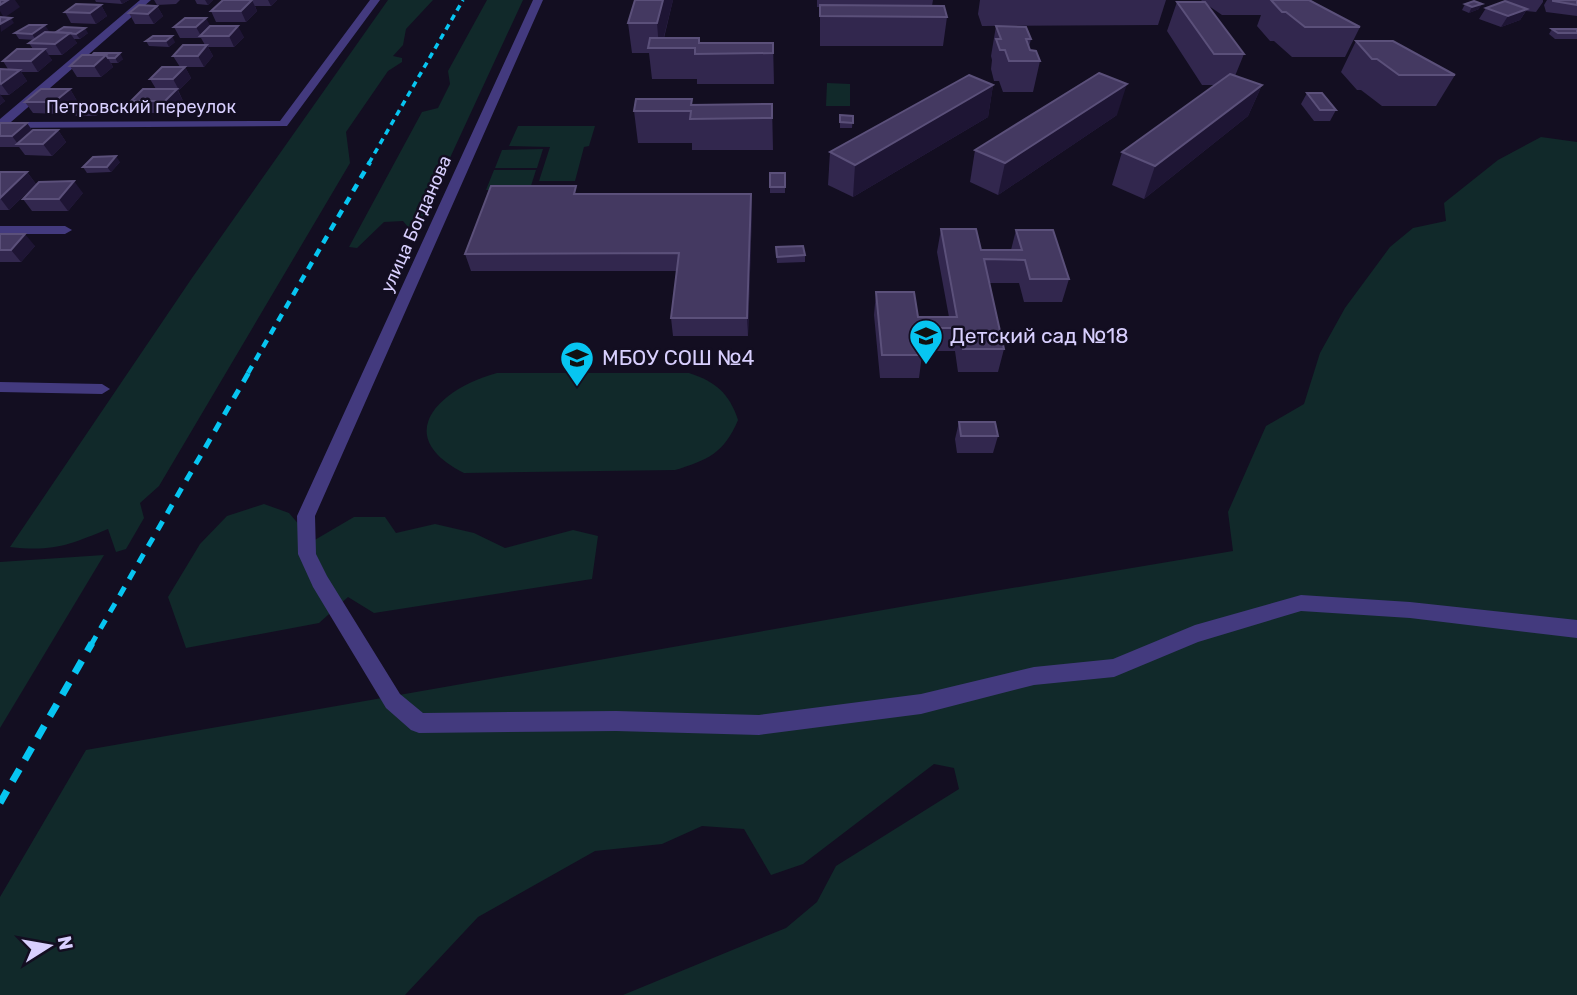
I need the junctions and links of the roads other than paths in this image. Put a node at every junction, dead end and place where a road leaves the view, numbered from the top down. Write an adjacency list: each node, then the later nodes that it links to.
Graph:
1 (146, 0): 4 (street)
2 (375, 0): 4 (street, Петровский переулок)
3 (538, 0): 9 (street, улица Богданова)
4 (0, 125)
5 (0, 230): 6 (street)
6 (65, 230)
7 (0, 387): 8 (street)
8 (102, 389)
9 (1577, 629)

